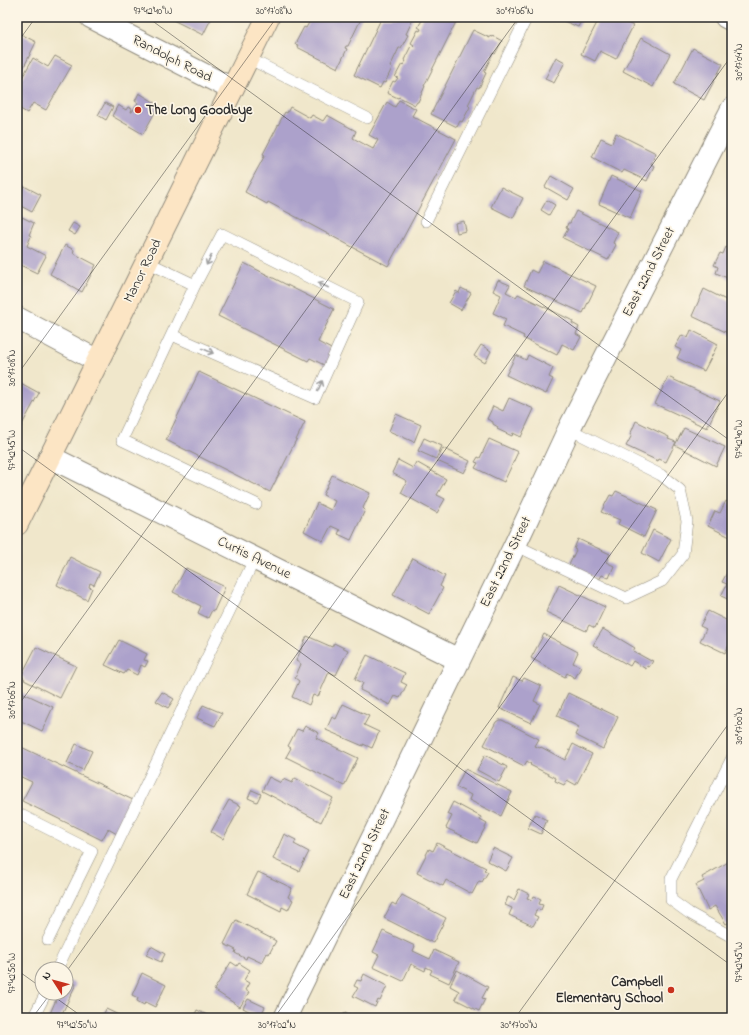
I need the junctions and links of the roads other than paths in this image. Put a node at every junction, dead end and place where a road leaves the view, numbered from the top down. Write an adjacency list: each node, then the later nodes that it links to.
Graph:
1 (91, 17): 7 (street, Randolph Road)
2 (268, 17): 6 (main road, Manor Road)
3 (527, 17): 10 (lane)
4 (726, 17): 5 (street)
5 (732, 20)
6 (248, 58): 7 (main road, Manor Road); 9 (lane)
7 (232, 89): 11 (main road, Manor Road)
8 (732, 109): 16 (street, East 22nd Street)
9 (367, 118)
10 (426, 221)
11 (147, 262): 12 (lane); 15 (main road, Manor Road)
12 (196, 285): 14 (lane); 14 (lane, one-way to 12)
13 (17, 318): 15 (street)
14 (172, 336): 18 (lane)
15 (98, 361): 17 (main road, Manor Road)
16 (568, 429): 20 (street, East 22nd Street); 20 (lane)
17 (50, 456): 19 (main road, Manor Road); 21 (street, Curtis Avenue)
18 (256, 504)
19 (17, 524)
20 (515, 545): 22 (street, East 22nd Street)
21 (255, 558): 22 (street, Curtis Avenue); 27 (lane)
22 (459, 660): 30 (street, East 22nd Street)
23 (732, 758): 25 (lane)
24 (17, 812): 26 (lane)
25 (732, 937)
26 (48, 940)
27 (61, 961)
28 (42, 1001): 29 (lane)
29 (34, 1018)
30 (285, 1018)

